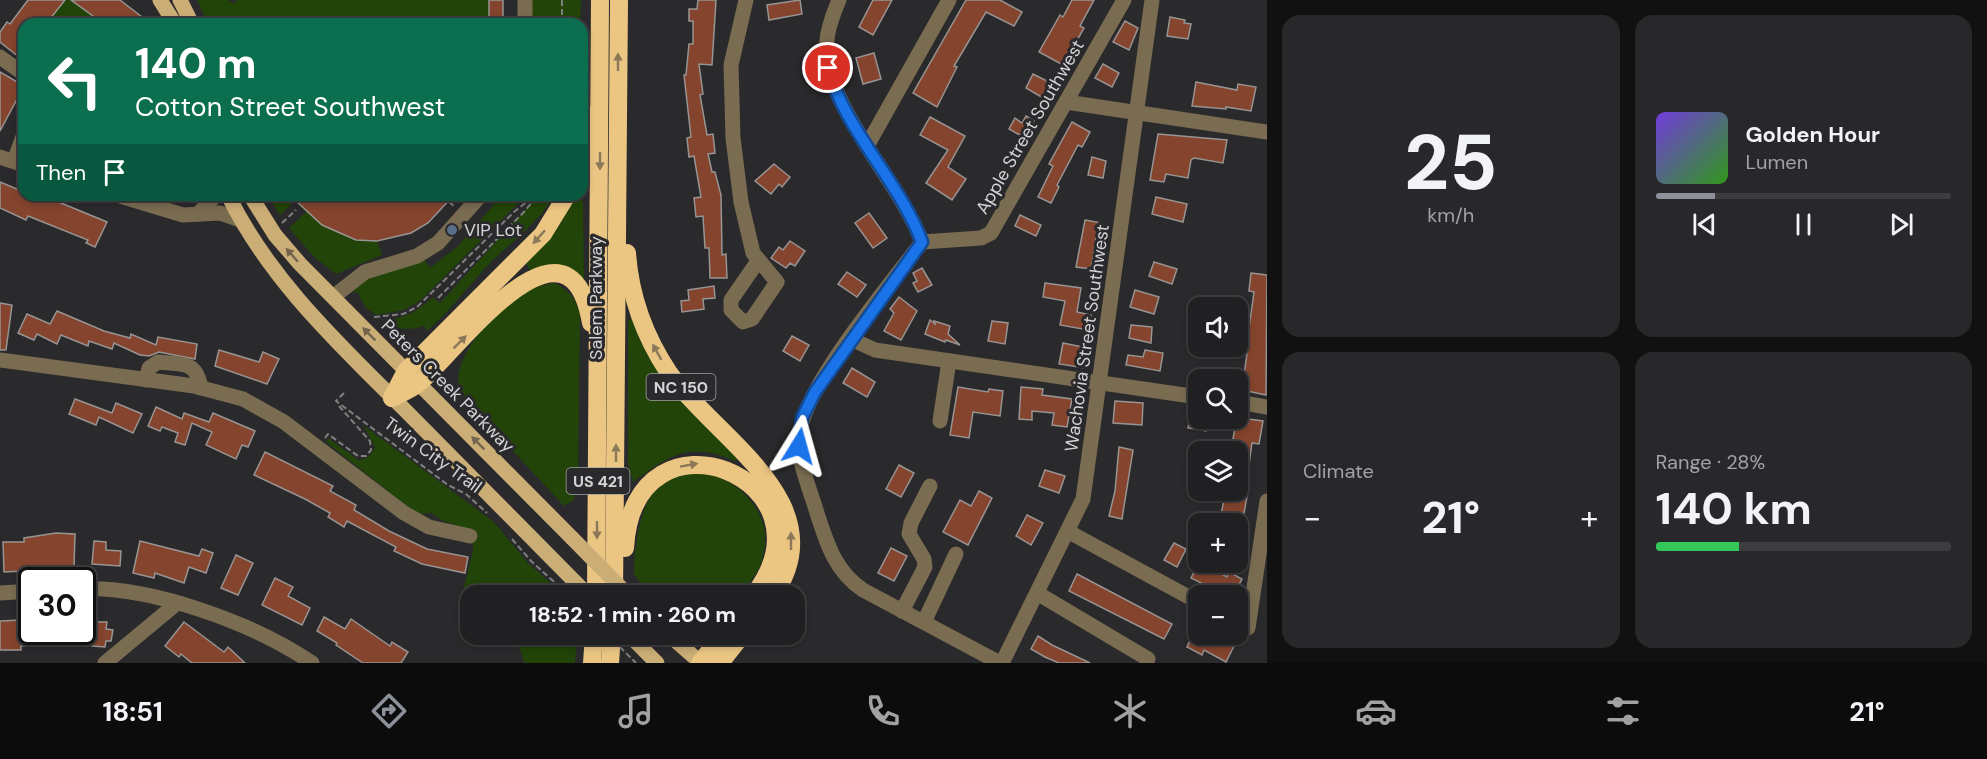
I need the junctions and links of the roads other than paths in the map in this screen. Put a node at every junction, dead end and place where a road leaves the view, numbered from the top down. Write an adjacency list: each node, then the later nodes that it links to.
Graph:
1 (160, 0): 11 (main road)
2 (180, 0): 12 (main road)
3 (525, 0): 13 (street)
4 (600, 0): 14 (highway, Salem Parkway / US 421)
5 (619, 0): 22 (highway, Salem Parkway / US 421, one-way to 5)
6 (746, 0): 32 (street)
7 (839, 0): 21 (street)
8 (950, 0): 21 (street)
9 (1124, 0): 17 (street, Apple Street Southwest)
10 (1152, 0): 18 (street, Wachovia Street Southwest)
11 (171, 18)
12 (189, 18)
13 (525, 18)
14 (600, 40): 19 (highway); 37 (highway, Salem Parkway / US 421, one-way to 37)
15 (0, 57): 16 (street)
16 (18, 70)
17 (1066, 102): 18 (street); 31 (street, Apple Street Southwest)
18 (1138, 112): 20 (street); 39 (street, Wachovia Street Southwest)
19 (588, 130)
20 (1267, 132)
21 (867, 144): 31 (street)
22 (618, 150): 52 (highway, Salem Parkway / US 421, one-way to 22); 56 (highway, NC 150, one-way to 22)
23 (135, 201): 29 (street)
24 (210, 201): 29 (street)
25 (231, 201): 30 (main road)
26 (254, 201): 33 (main road, Peters Creek Parkway, one-way to 26)
27 (476, 201): 33 (street)
28 (563, 201): 38 (highway, one-way to 38)
29 (198, 214): 30 (street)
30 (240, 220): 41 (main road)
31 (922, 242): 34 (street)
32 (758, 261)
33 (333, 297): 38 (main road, Peters Creek Parkway, one-way to 33)
34 (850, 339): 36 (street); 64 (street)
35 (0, 360): 48 (street)
36 (949, 361): 39 (street); 44 (street)
37 (598, 366): 38 (highway, one-way to 37); 51 (highway, Salem Parkway / US 421, one-way to 51)
38 (412, 378): 41 (highway); 53 (main road, Peters Creek Parkway, one-way to 38, bridge)
39 (1100, 383): 40 (street); 47 (street, Wachovia Street Southwest)
40 (1188, 396)
41 (392, 398): 50 (main road)
42 (1248, 404): 43 (street)
43 (1267, 407)
44 (940, 421)
45 (930, 486): 64 (street)
46 (1267, 501): 62 (street)
47 (1069, 531): 60 (street, Wachovia Street Southwest); 61 (street)
48 (470, 536)
49 (956, 554): 65 (street)
50 (570, 585)
51 (596, 585)
52 (614, 585)
53 (618, 585)
54 (620, 585): 55 (highway, one-way to 55)
55 (761, 585)
56 (779, 585)
57 (96, 590): 63 (street)
58 (18, 591): 59 (street)
59 (0, 592)
60 (1037, 593): 72 (street); 80 (street, Wachovia Street Southwest)
61 (1188, 596)
62 (1248, 600)
63 (176, 604): 73 (street); 74 (street)
64 (902, 611): 65 (street)
65 (924, 622): 80 (street)
66 (593, 645): 75 (highway)
67 (610, 645): 76 (highway)
68 (638, 645): 77 (main road)
69 (680, 645): 78 (main road)
70 (714, 645): 78 (highway)
71 (734, 645): 79 (highway)
72 (1148, 659)
73 (105, 663)
74 (312, 663)
75 (592, 663)
76 (610, 663)
77 (657, 663)
78 (700, 663)
79 (720, 663)
80 (1001, 663)

